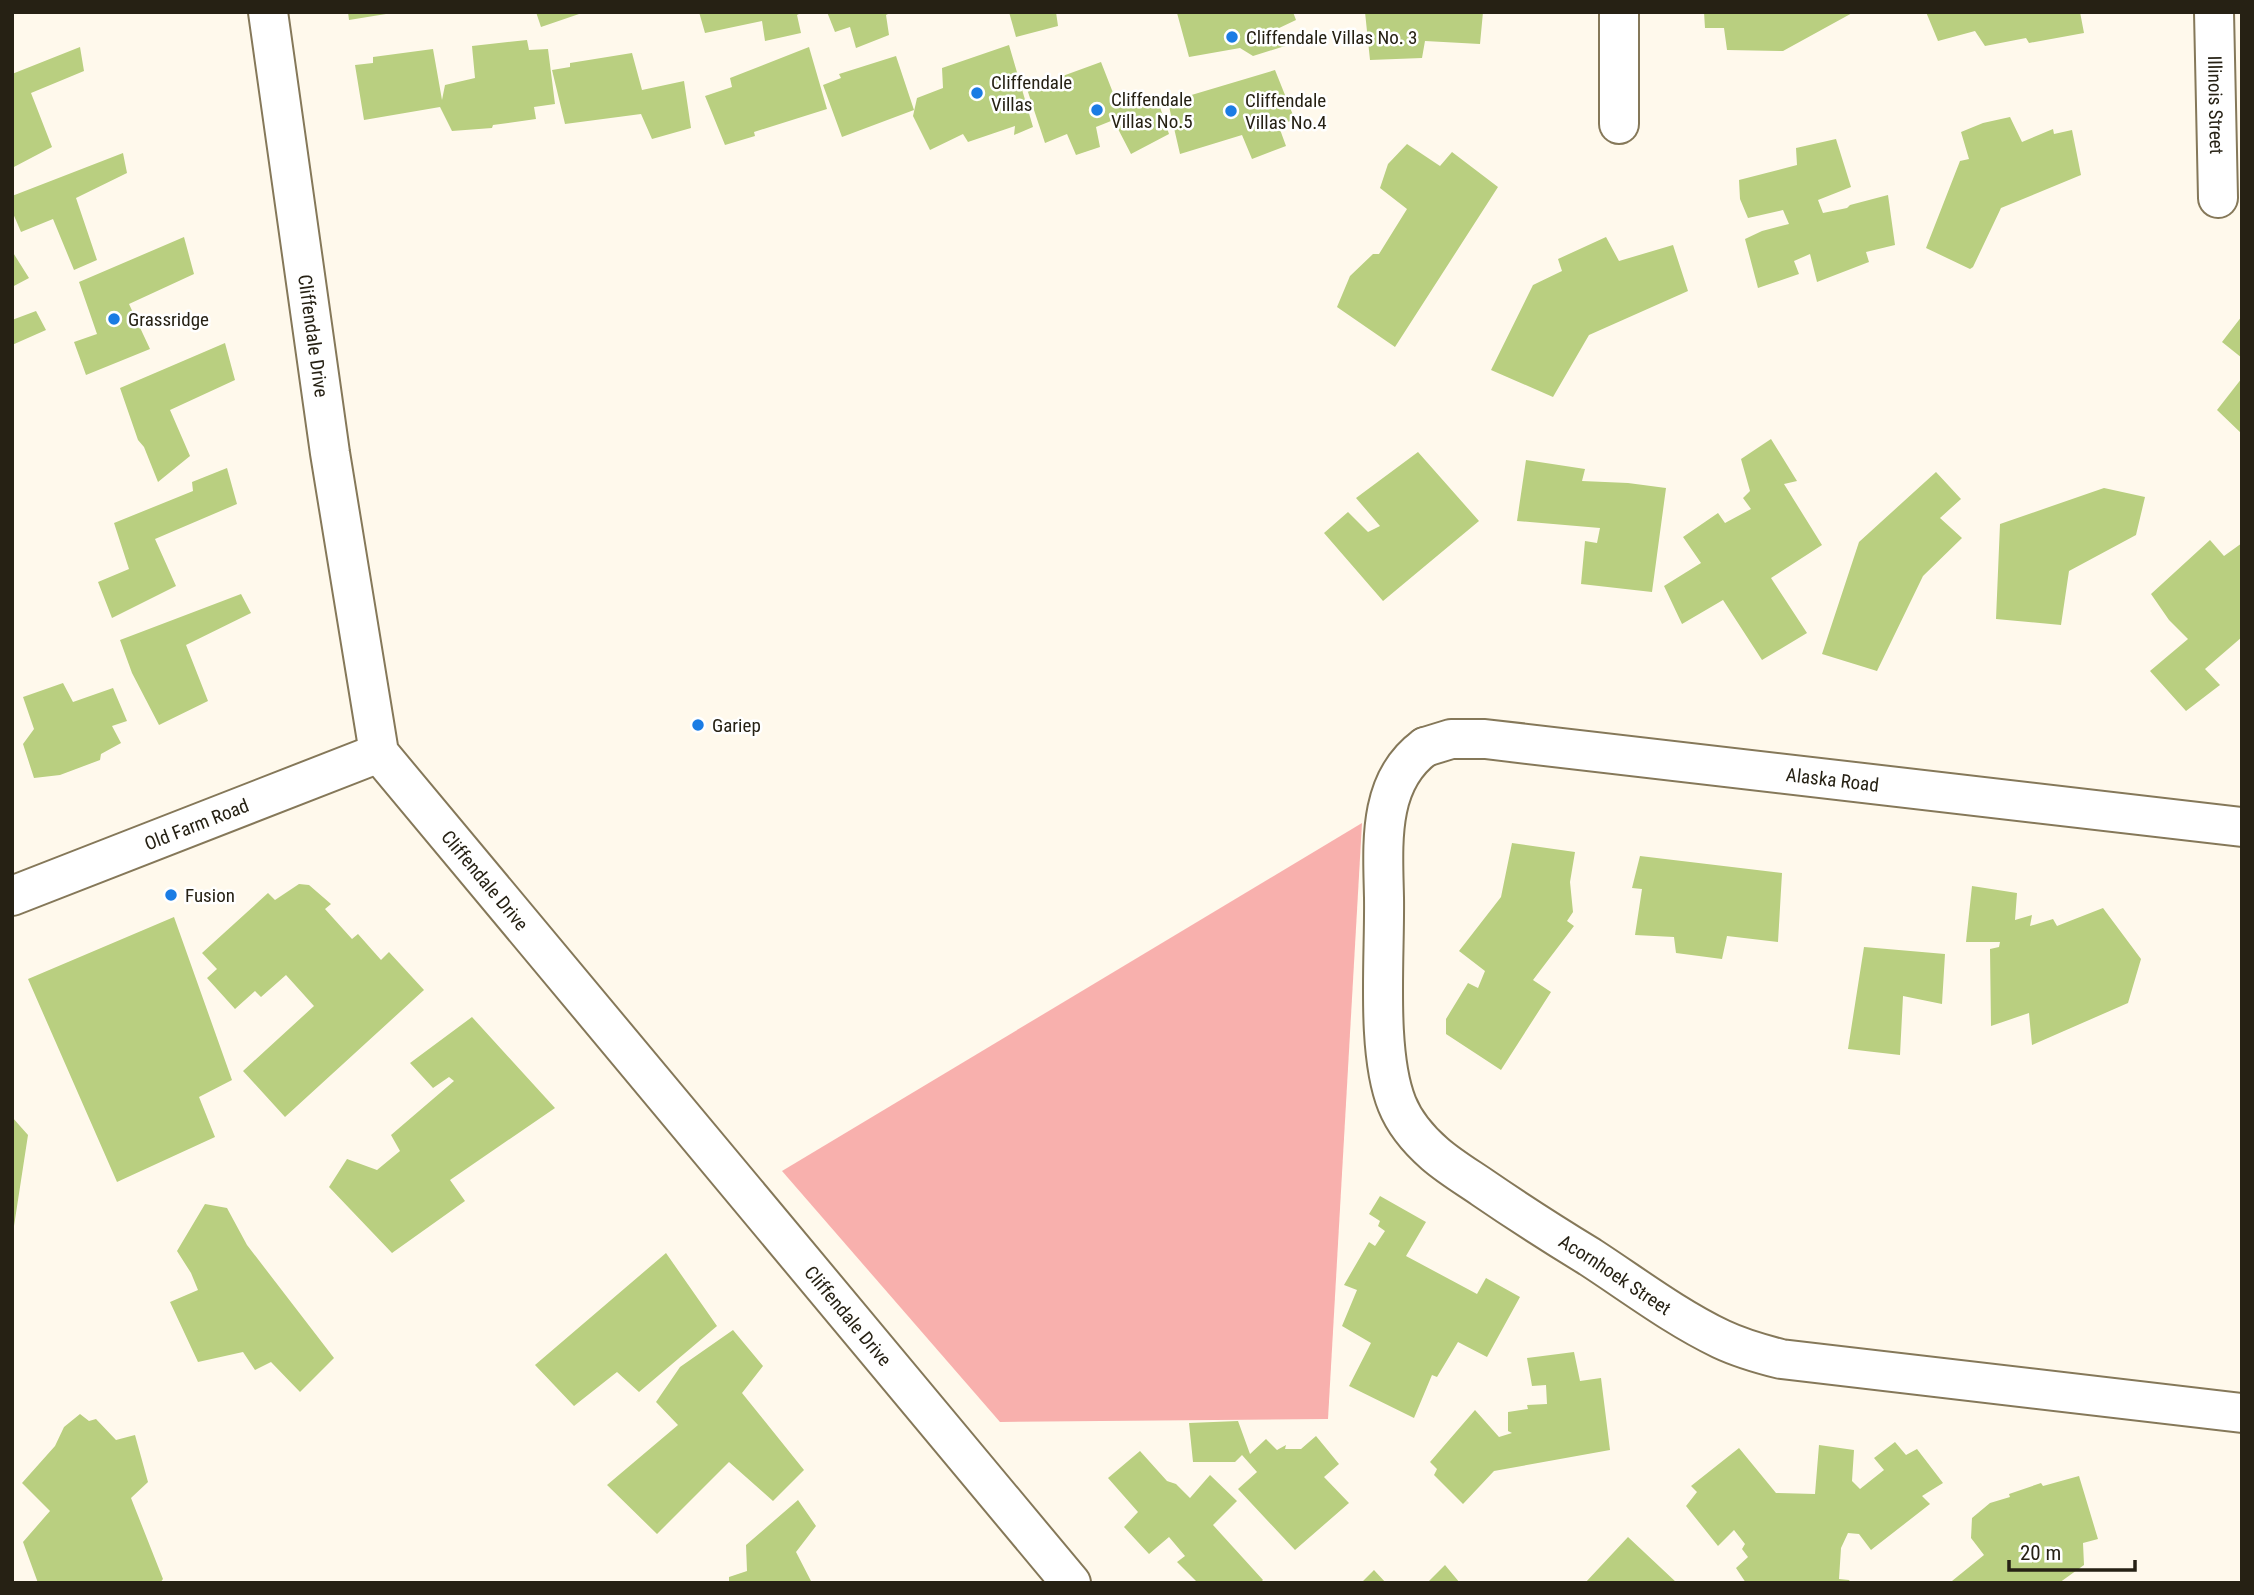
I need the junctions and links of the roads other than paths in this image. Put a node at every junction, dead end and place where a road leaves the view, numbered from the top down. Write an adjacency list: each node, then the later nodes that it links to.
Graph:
1 (268, 12): 7 (street, Cliffendale Drive)
2 (1619, 12): 4 (street)
3 (2214, 12): 5 (street, Illinois Street)
4 (1619, 124)
5 (2218, 198)
6 (1425, 747): 8 (street, Alaska Road); 10 (street, Acornhoek Street)
7 (379, 753): 9 (street, Old Farm Road); 11 (street, Cliffendale Drive)
8 (2242, 827)
9 (12, 896)
10 (2242, 1413)
11 (1071, 1583)

